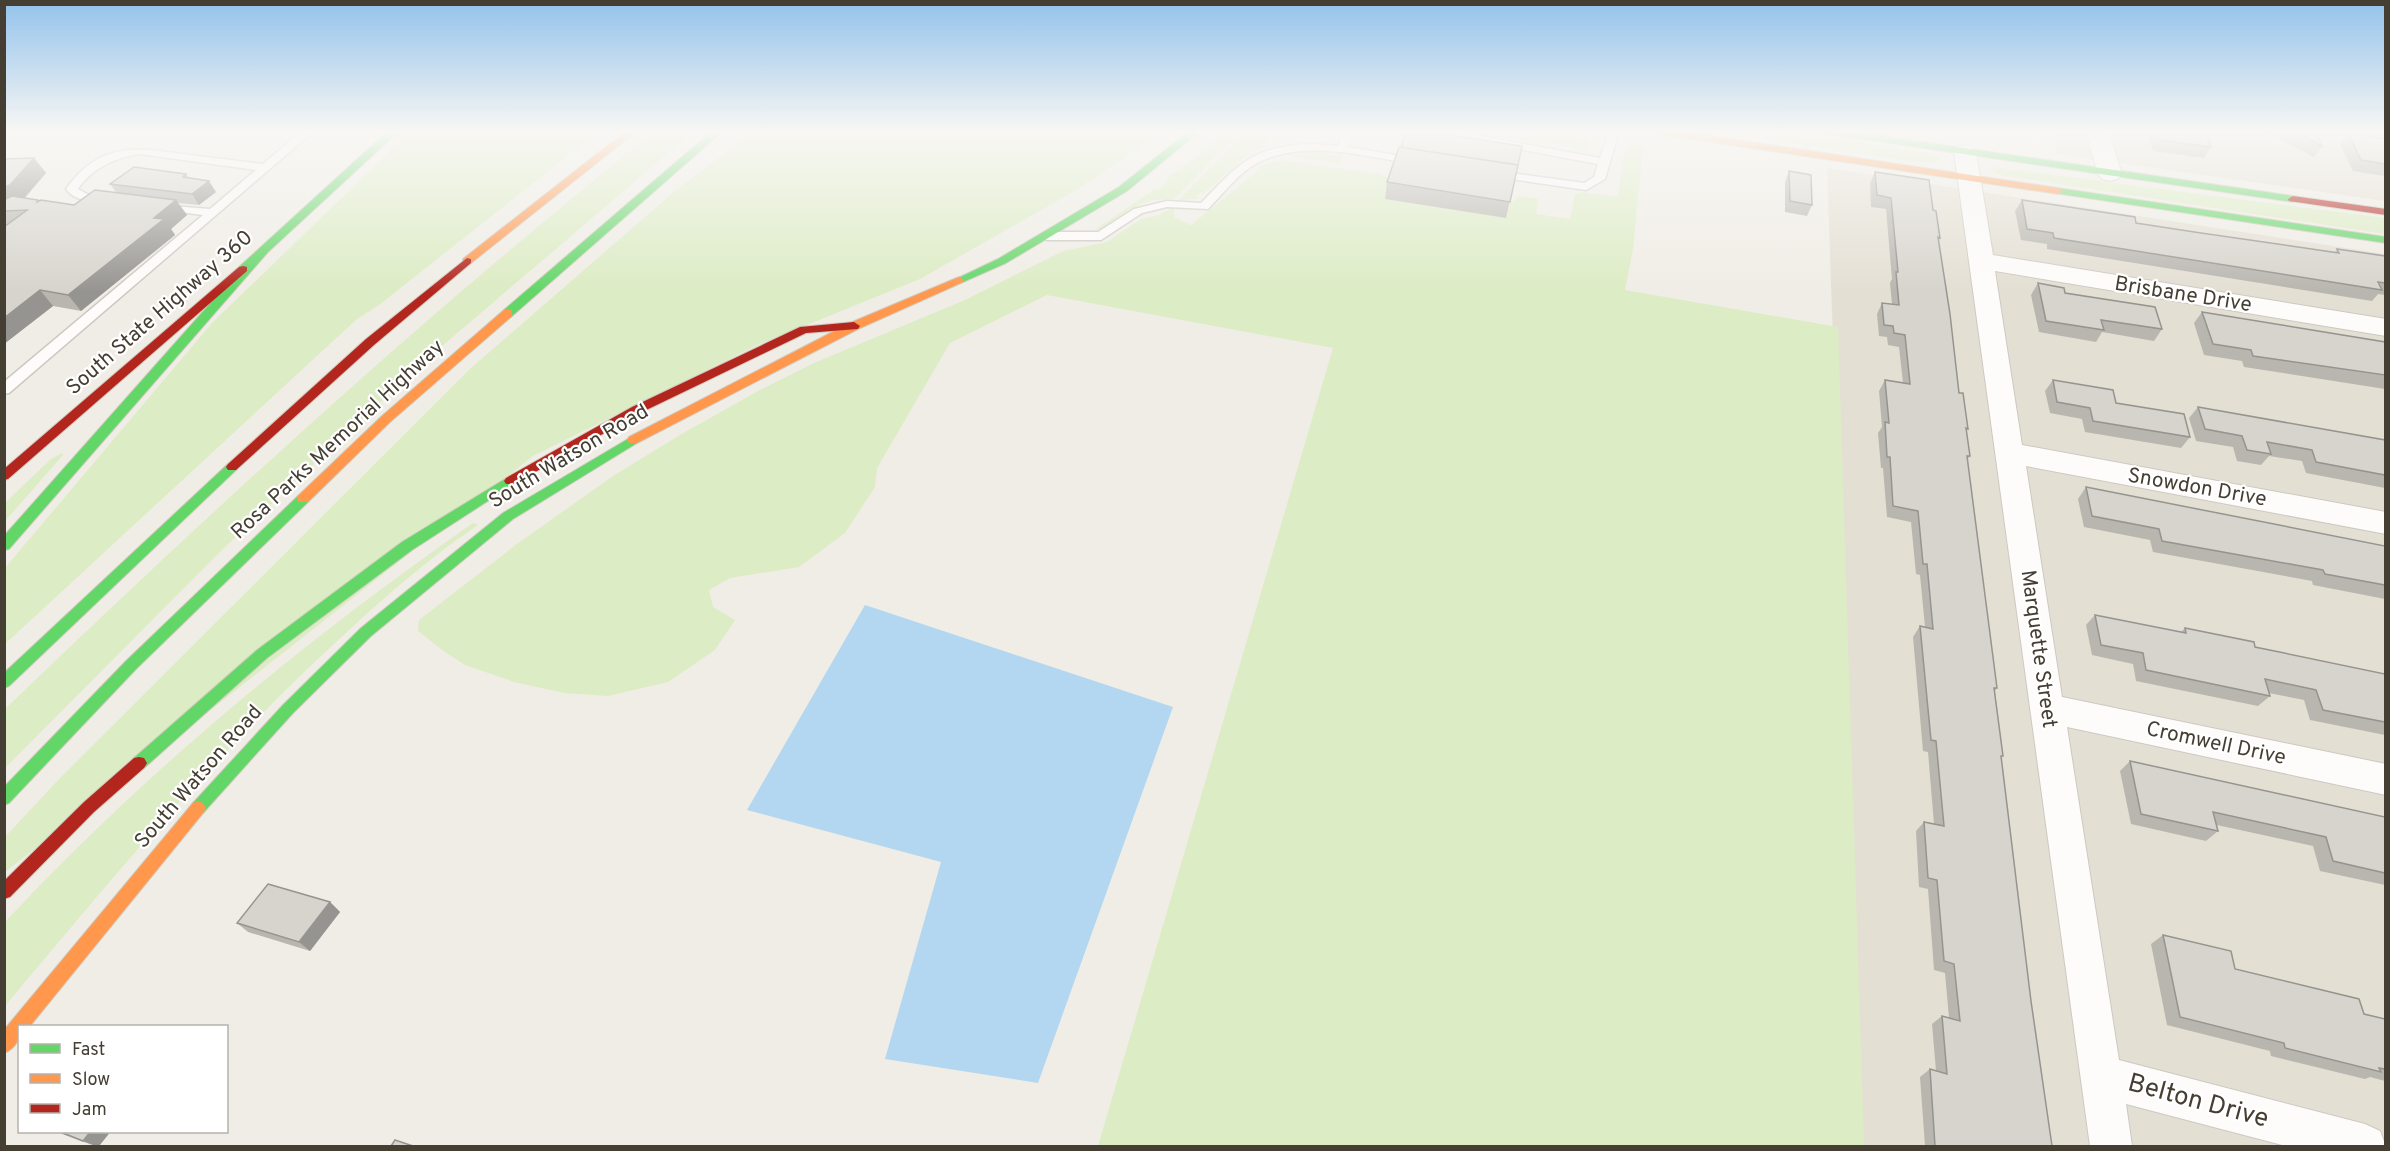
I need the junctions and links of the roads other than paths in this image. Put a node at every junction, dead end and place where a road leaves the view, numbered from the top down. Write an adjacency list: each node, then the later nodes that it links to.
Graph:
1 (74, 185): 14 (lane)
2 (246, 185): 17 (lane)
3 (335, 185): 21 (main road, South State Highway 360)
4 (563, 185): 30 (main road)
5 (654, 185): 33 (main road, Rosa Parks Memorial Highway)
6 (1108, 185): 18 (main road)
7 (1128, 185): 18 (main road, South Watson Road)
8 (1228, 185): 19 (lane)
9 (1571, 185): 10 (lane)
10 (1590, 185)
11 (1970, 185): 22 (street, Marquette Street)
12 (2077, 185): 20 (main road)
13 (2188, 185): 16 (main road)
14 (120, 201)
15 (154, 206): 17 (lane)
16 (2385, 212)
17 (213, 213): 25 (lane)
18 (1072, 219): 19 (main road, South Watson Road)
19 (1047, 236): 23 (main road, South Watson Road)
20 (2385, 240)
21 (264, 250): 27 (main road, South State Highway 360); 29 (main road)
22 (1981, 261): 24 (street, Brisbane Drive); 26 (street, Marquette Street)
23 (854, 326): 34 (main road); 35 (main road, South Watson Road)
24 (2385, 328)
25 (4, 390)
26 (2009, 453): 28 (street, Snowdon Drive); 31 (street, Marquette Street)
27 (4, 476)
28 (2385, 523)
29 (4, 545)
30 (4, 682)
31 (2046, 708): 32 (street, Cromwell Drive); 38 (street, Marquette Street)
32 (2385, 780)
33 (4, 798)
34 (4, 892)
35 (19, 1025)
36 (18, 1027): 37 (main road, South Watson Road)
37 (4, 1044)
38 (2100, 1076): 39 (street, Marquette Street); 40 (street, Belton Drive)
39 (2111, 1146)
40 (2365, 1146)

